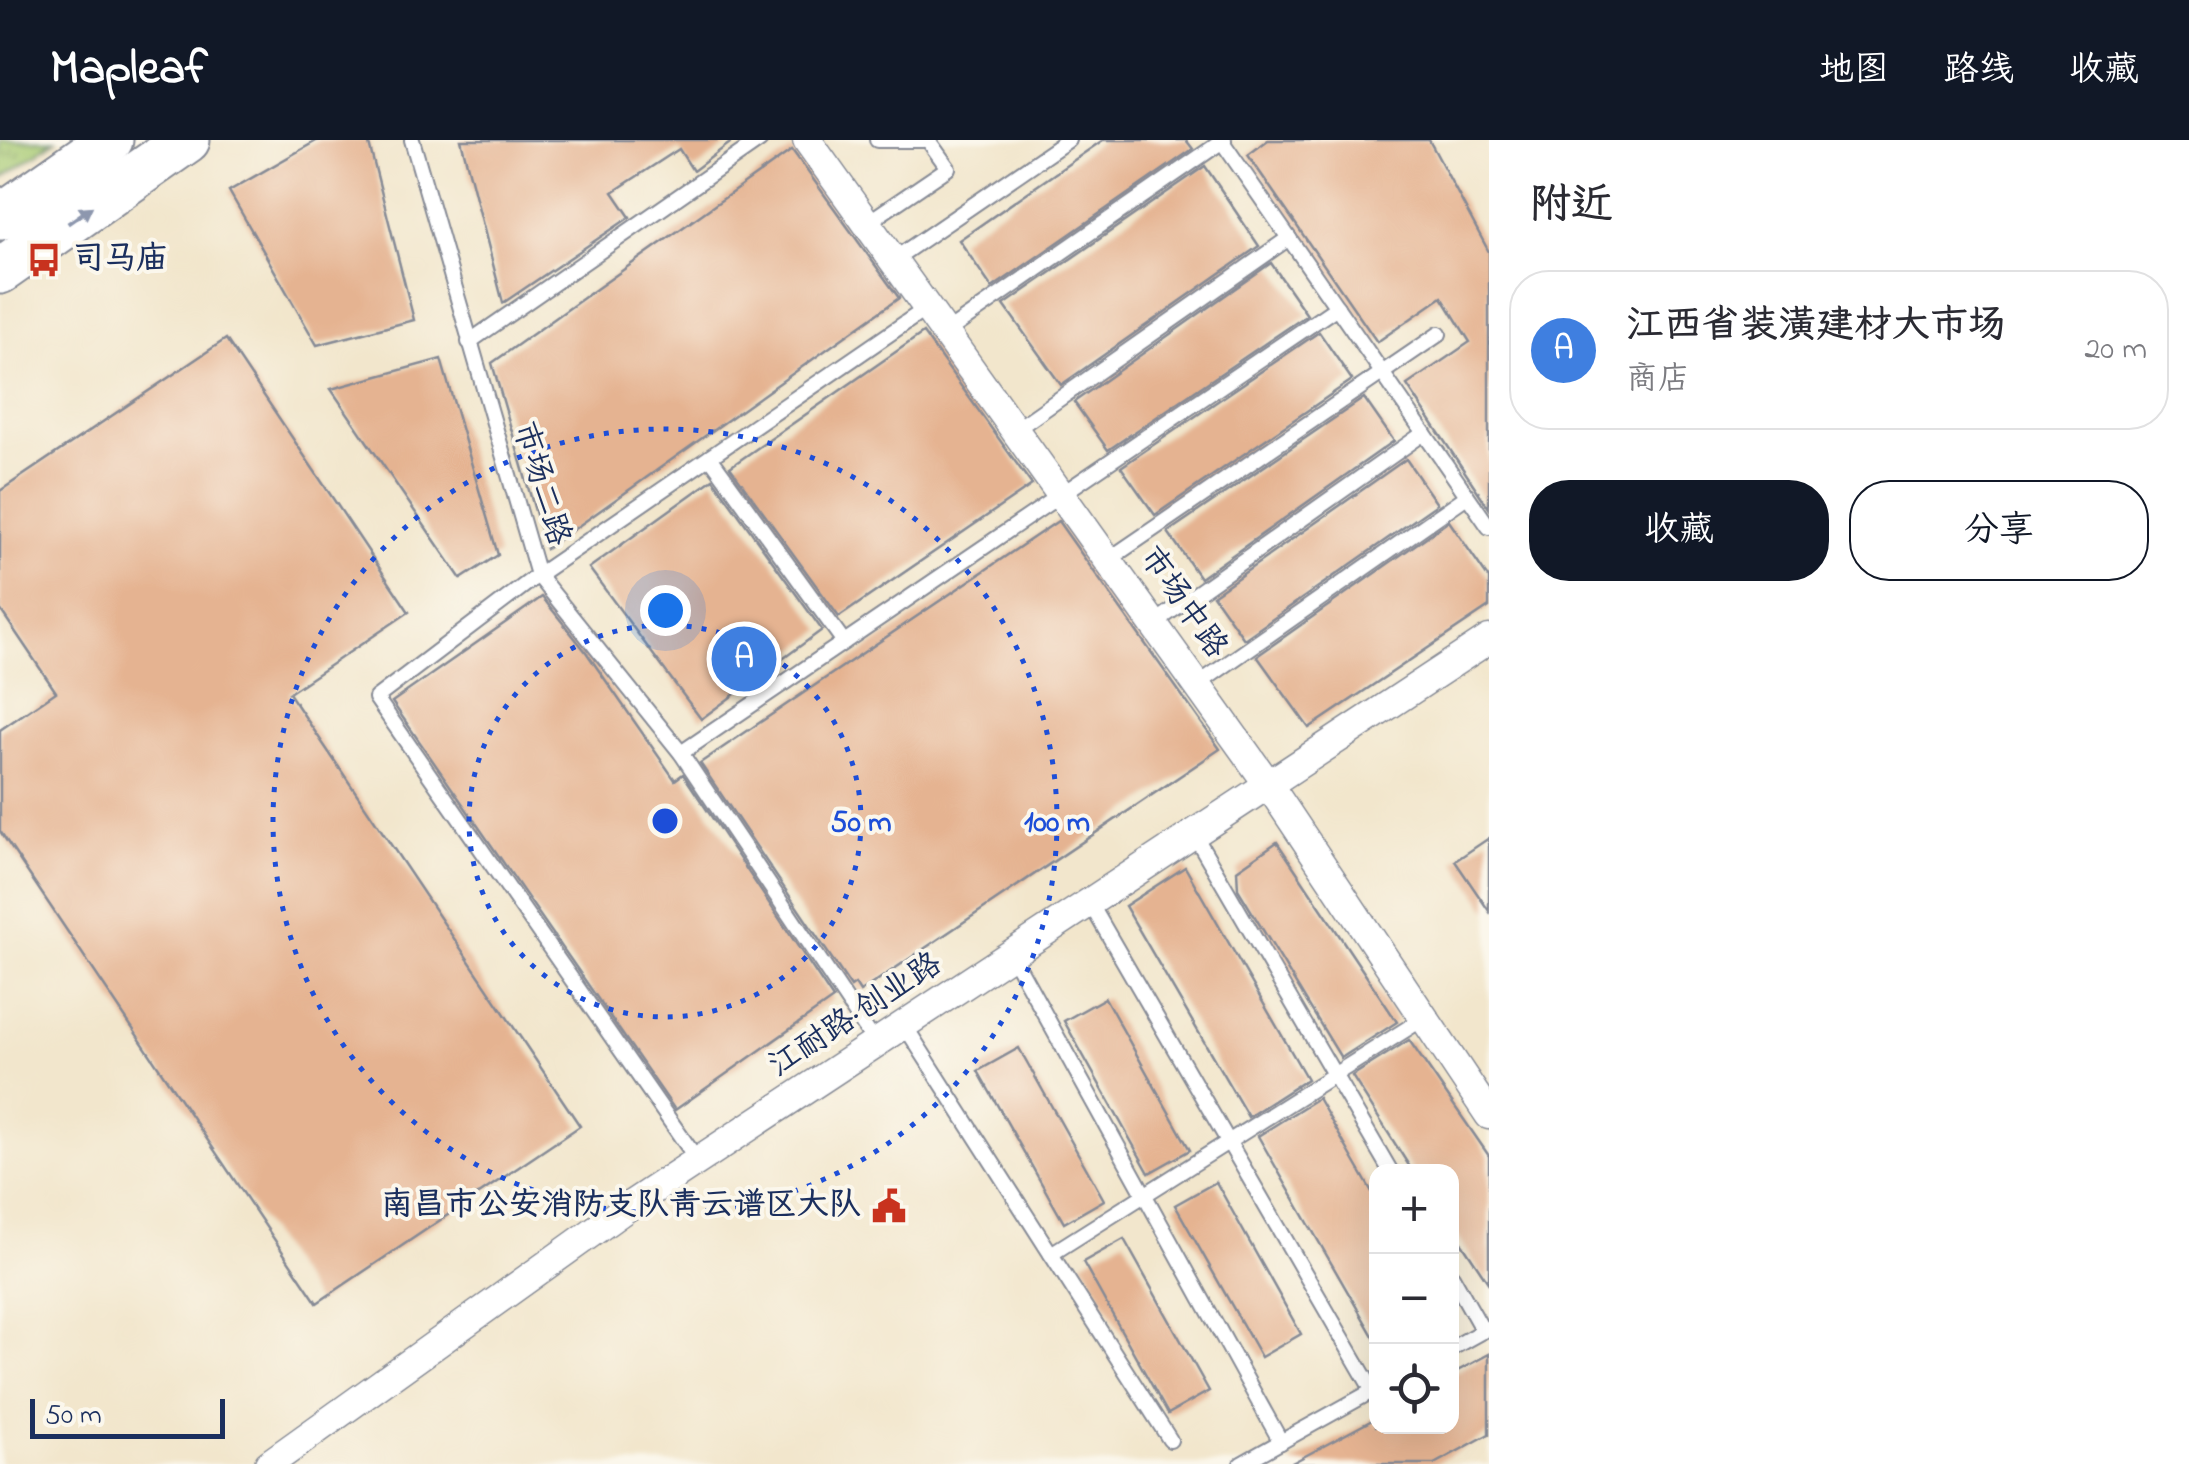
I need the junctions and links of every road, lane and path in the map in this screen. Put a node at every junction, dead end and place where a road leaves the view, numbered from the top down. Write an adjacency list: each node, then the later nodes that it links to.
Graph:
1 (110, 140): 10 (highway)
2 (188, 140): 14 (highway, one-way to 2)
3 (412, 140): 19 (lane, 市场二路)
4 (760, 140): 19 (lane)
5 (807, 140): 11 (street, 市场中路)
6 (877, 140): 7 (lane)
7 (926, 140): 11 (lane)
8 (1068, 140): 13 (lane)
9 (1222, 140): 12 (lane); 17 (lane)
10 (0, 217)
11 (866, 223): 13 (street, 市场中路)
12 (1289, 238): 15 (lane); 21 (lane)
13 (893, 260): 16 (street, 市场中路)
14 (0, 271)
15 (1336, 307): 20 (lane); 24 (lane)
16 (928, 308): 17 (street, 市场中路); 23 (lane)
17 (945, 333): 21 (street, 市场中路)
18 (1438, 334): 20 (lane)
19 (469, 342): 28 (lane, 市场二路)
20 (1382, 372): 22 (lane); 27 (lane)
21 (1014, 430): 24 (street, 市场中路)
22 (1424, 433): 25 (lane); 29 (lane)
23 (710, 457): 28 (lane); 31 (lane)
24 (1061, 494): 27 (street, 市场中路); 31 (lane)
25 (1468, 496): 26 (lane); 32 (lane)
26 (1489, 527)
27 (1108, 560): 29 (street, 市场中路)
28 (538, 575): 33 (lane, 市场二路); 44 (lane)
29 (1153, 624): 32 (street, 市场中路)
30 (1489, 639): 34 (street, 江耐路·创业路)
31 (844, 642): 33 (lane)
32 (1197, 685): 34 (street, 市场中路)
33 (682, 753): 40 (lane, 市场二路)
34 (1268, 784): 35 (street, 江耐路·创业路); 38 (street, 市场中路)
35 (1194, 834): 36 (street, 江耐路·创业路); 41 (lane)
36 (1090, 903): 37 (street, 江耐路·创业路); 43 (lane)
37 (1012, 955): 39 (street, 江耐路·创业路); 46 (lane)
38 (1424, 1018): 41 (lane); 42 (street, 市场中路)
39 (905, 1026): 40 (street, 江耐路·创业路); 47 (lane)
40 (877, 1044): 44 (street, 江耐路·创业路)
41 (1335, 1074): 43 (lane); 45 (lane)
42 (1489, 1115)
43 (1229, 1141): 46 (lane); 51 (lane)
44 (698, 1161): 55 (street, 江耐路·创业路)
45 (1386, 1164)
46 (1144, 1195): 47 (lane); 54 (lane)
47 (1050, 1254): 53 (lane)
48 (1459, 1287): 49 (lane)
49 (1486, 1329): 50 (lane)
50 (1459, 1344)
51 (1369, 1380)
52 (1369, 1393): 54 (lane)
53 (1170, 1440)
54 (1281, 1442): 56 (lane)
55 (269, 1464)
56 (1241, 1464)

